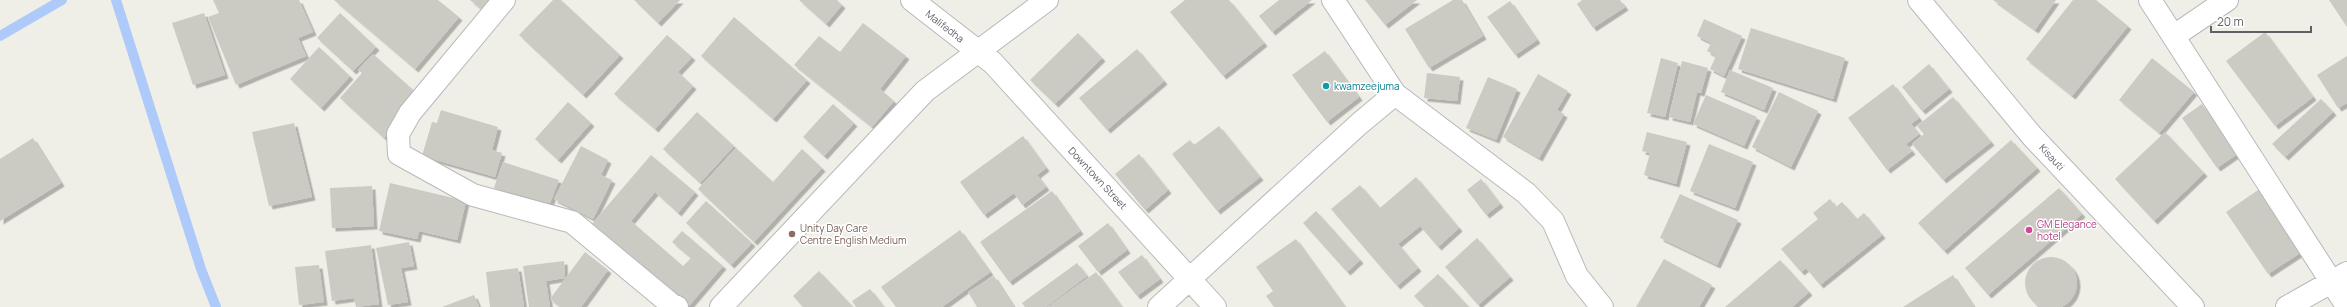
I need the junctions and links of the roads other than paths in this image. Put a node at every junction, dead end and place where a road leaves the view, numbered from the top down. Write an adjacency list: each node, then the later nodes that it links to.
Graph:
1 (504, 0): 14 (street)
2 (912, 0): 9 (street, Malifedha)
3 (1047, 0): 9 (street)
4 (1333, 0): 10 (street)
5 (1919, 0): 19 (street, Kisauti)
6 (2150, 0): 8 (street)
7 (2227, 0): 8 (street)
8 (2174, 36): 12 (street)
9 (978, 51): 11 (street, Downtown Street); 15 (street)
10 (1395, 94): 11 (street); 18 (street)
11 (1190, 278): 16 (street); 17 (street, Downtown Street)
12 (2340, 278): 13 (street); 20 (street)
13 (2347, 306)
14 (677, 307)
15 (722, 307)
16 (1159, 307)
17 (1215, 307)
18 (1602, 307)
19 (2193, 307)
20 (2287, 307)

